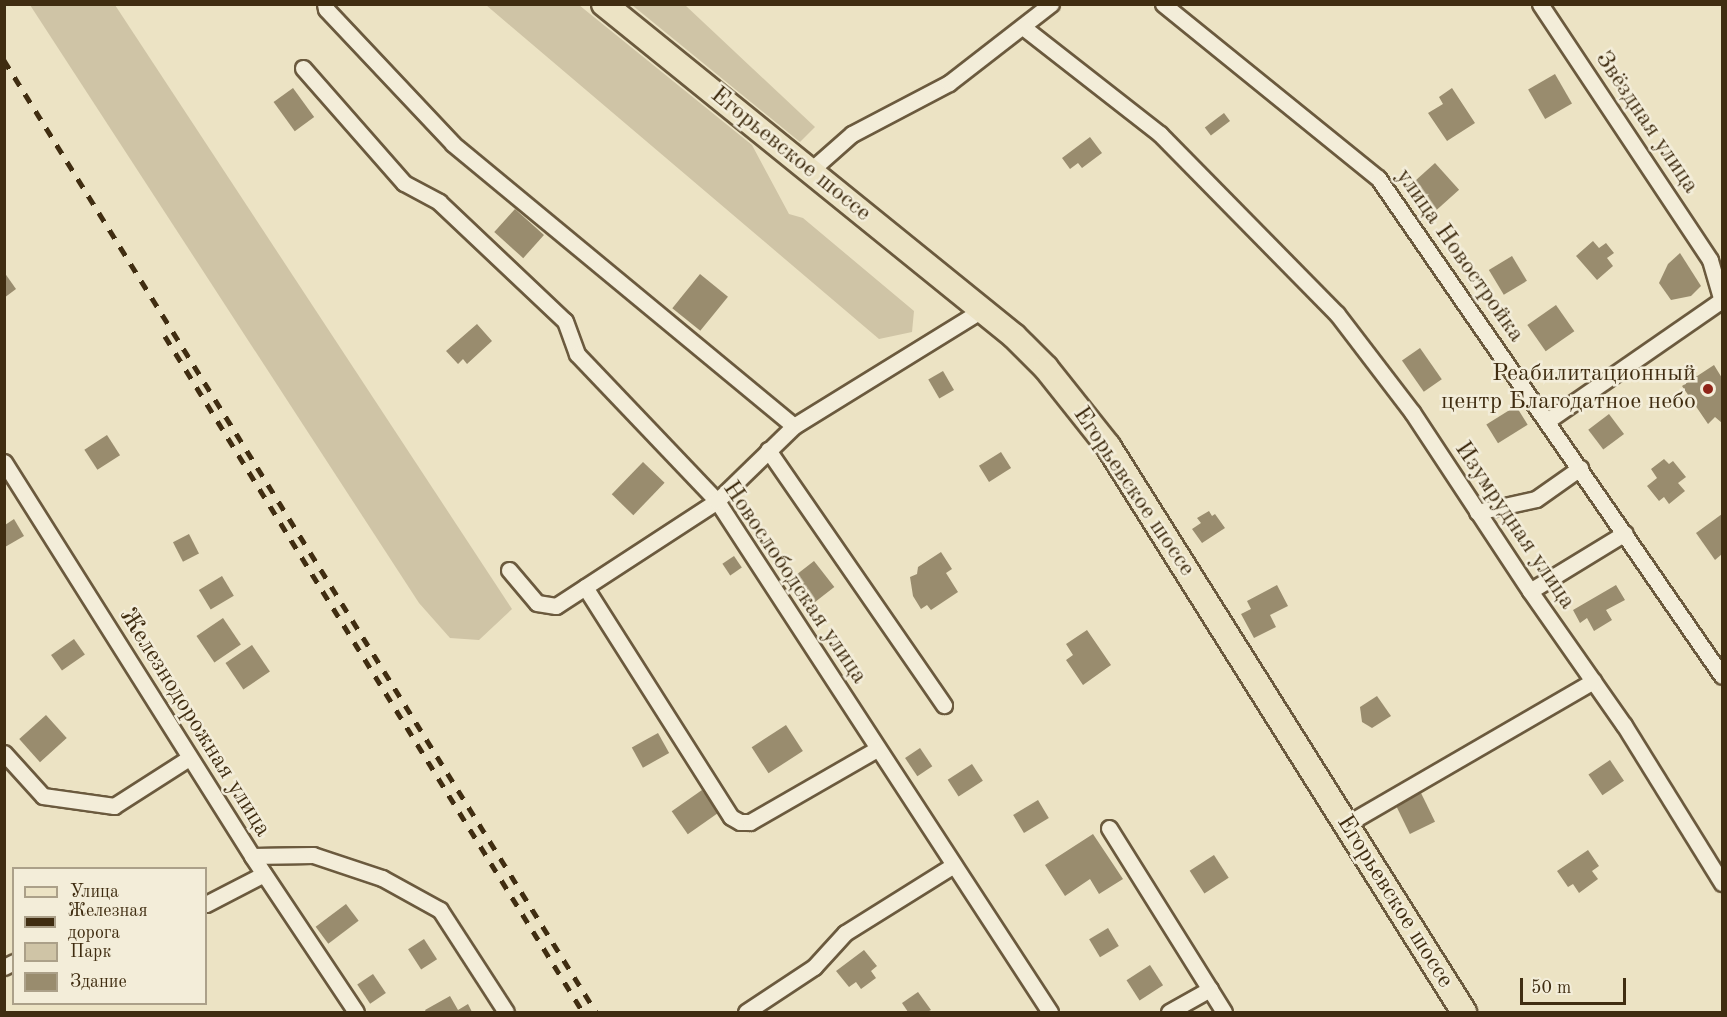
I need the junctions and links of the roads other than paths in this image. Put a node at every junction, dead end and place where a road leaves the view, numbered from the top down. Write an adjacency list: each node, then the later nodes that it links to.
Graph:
1 (325, 4): 12 (street)
2 (604, 4): 8 (main road, Егорьевское шоссе)
3 (1051, 4): 6 (street)
4 (1163, 4): 11 (street, улица Новостройка)
5 (1540, 4): 9 (street, Звёздная улица)
6 (1023, 27): 8 (street); 17 (street, Изумрудная улица)
7 (303, 68): 16 (street, Новослободская улица)
8 (810, 171): 10 (main road, Егорьевское шоссе)
9 (1722, 301): 11 (street)
10 (982, 310): 12 (street); 28 (main road, Егорьевское шоссе)
11 (1547, 421): 15 (street, улица Новостройка)
12 (794, 426): 13 (street)
13 (768, 450): 16 (street); 24 (street)
14 (4, 462): 27 (street, Железнодорожная улица)
15 (1580, 468): 17 (street); 18 (street, улица Новостройка)
16 (717, 501): 20 (street); 25 (street, Новослободская улица)
17 (1477, 512): 21 (street, Изумрудная улица)
18 (1625, 533): 21 (street); 22 (street, улица Новостройка)
19 (509, 570): 20 (street)
20 (585, 587): 25 (street)
21 (1530, 591): 23 (street, Изумрудная улица)
22 (1722, 676)
23 (1593, 681): 28 (street); 33 (street, Изумрудная улица)
24 (944, 705)
25 (877, 749): 31 (street, Новослободская улица)
26 (4, 753): 27 (street)
27 (189, 758): 30 (street, Железнодорожная улица)
28 (1345, 825): 42 (main road, Егорьевское шоссе)
29 (1109, 828): 35 (street)
30 (252, 856): 32 (street); 37 (street, Железнодорожная улица)
31 (954, 865): 38 (street); 39 (street, Новослободская улица)
32 (264, 874): 34 (street); 36 (street)
33 (1722, 883)
34 (207, 903)
35 (1210, 989): 40 (street); 41 (street)
36 (356, 1012)
37 (506, 1012)
38 (746, 1012)
39 (1050, 1012)
40 (1169, 1012)
41 (1224, 1012)
42 (1464, 1012)

